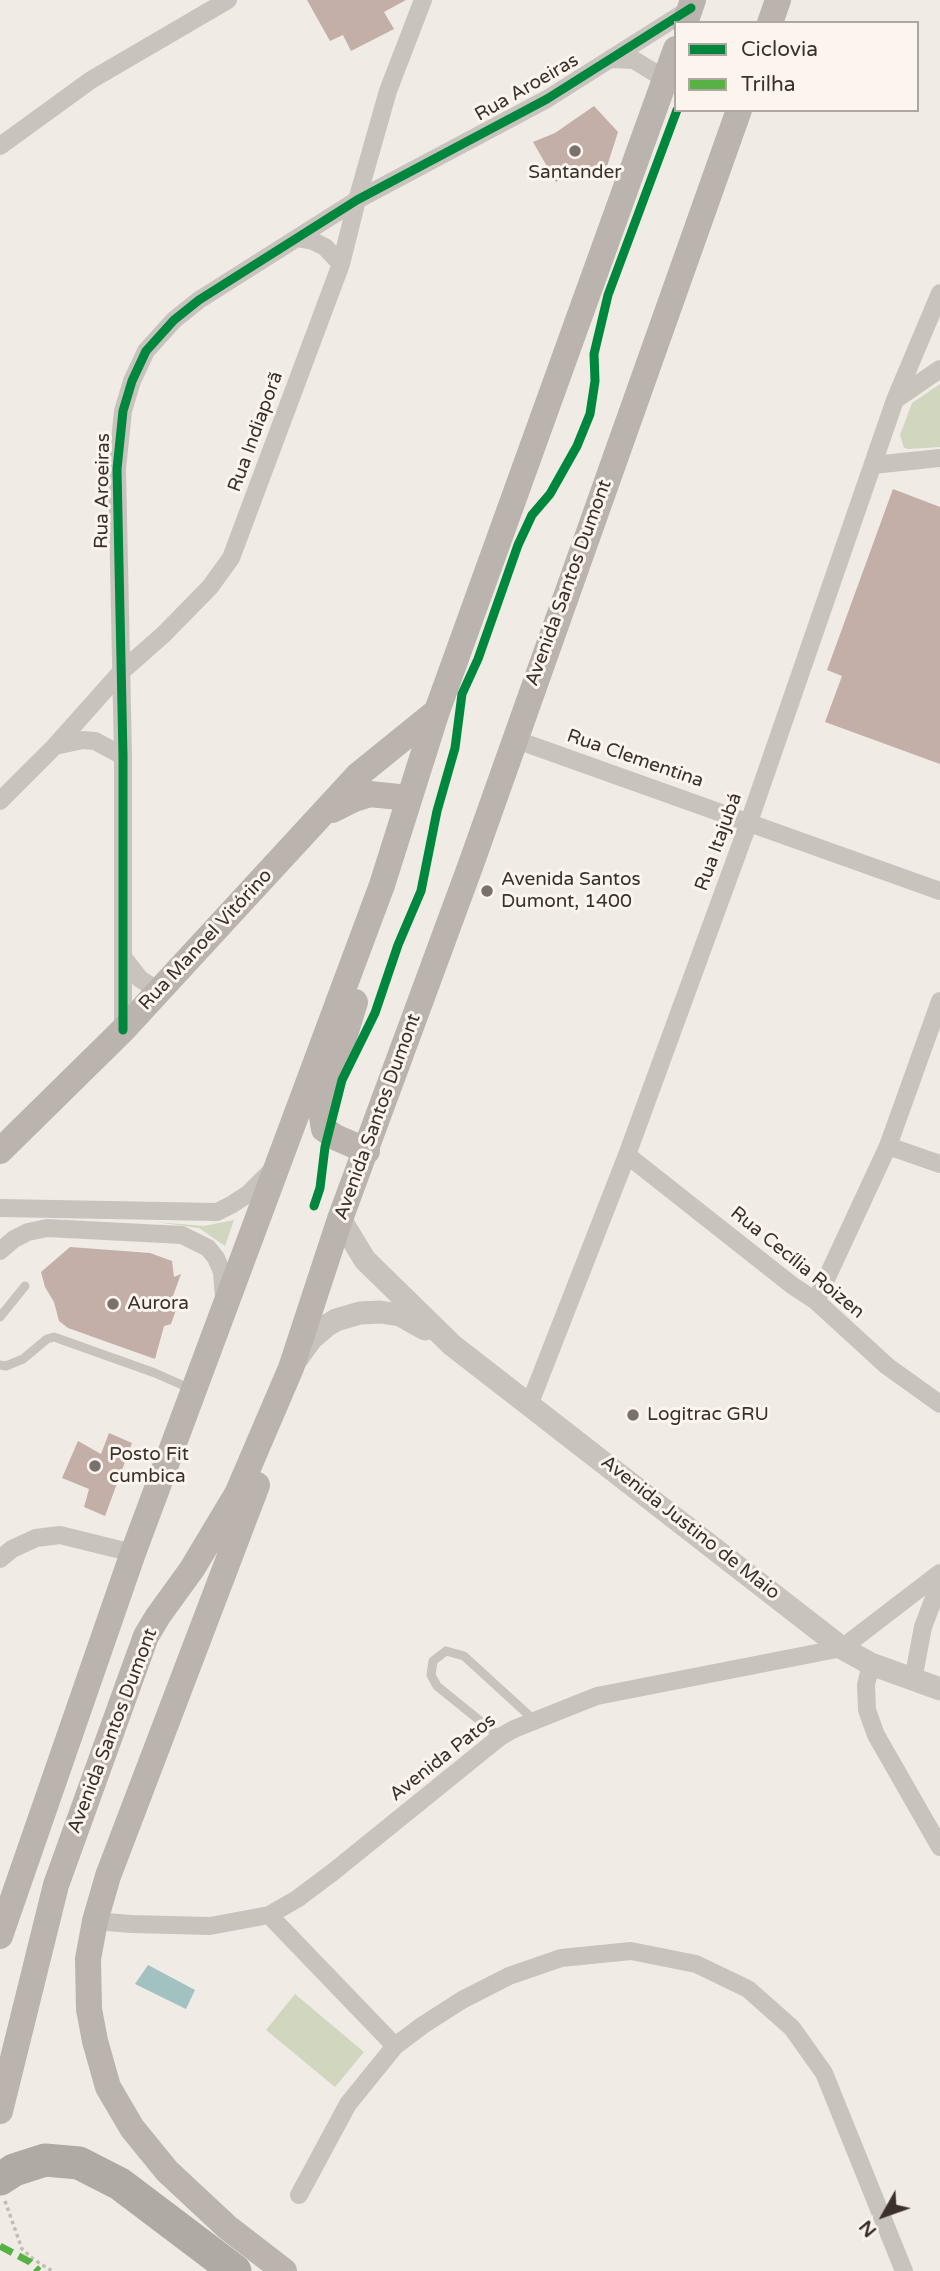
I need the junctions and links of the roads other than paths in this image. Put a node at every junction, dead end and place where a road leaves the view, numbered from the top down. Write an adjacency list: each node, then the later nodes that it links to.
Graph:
1 (228, 0): 10 (street)
2 (423, 0): 11 (street, Rua Indiaporã)
3 (778, 0): 5 (main road)
4 (690, 10): 7 (street, Rua Aroeiras)
5 (771, 21)
6 (674, 54): 8 (main road, Avenida Santos Dumont)
7 (610, 59): 8 (street); 11 (street, Rua Aroeiras)
8 (665, 79): 20 (main road, Avenida Santos Dumont)
9 (738, 112): 21 (main road, Avenida Santos Dumont)
10 (0, 146)
11 (357, 200): 12 (street, Rua Aroeiras); 13 (street, Rua Indiaporã)
12 (297, 238): 13 (street); 19 (street, Rua Aroeiras)
13 (341, 264): 19 (street, Rua Indiaporã)
14 (940, 293): 16 (street, Rua Itajubá)
15 (940, 369): 16 (street)
16 (895, 400): 18 (street, Rua Itajubá)
17 (940, 458): 18 (street)
18 (873, 465): 27 (street, Rua Itajubá)
19 (121, 672): 22 (street, Rua Indiaporã); 23 (street, Rua Aroeiras)
20 (437, 711): 24 (main road, Avenida Santos Dumont); 26 (main road, Rua Manoel Vitórino)
21 (513, 738): 27 (street, Rua Clementina); 35 (main road, Avenida Santos Dumont)
22 (55, 746): 23 (street); 25 (street, Rua Indiaporã)
23 (123, 756): 30 (street, Rua Aroeiras)
24 (408, 798): 26 (main road, Rua Manoel Vitórino); 28 (main road, Avenida Santos Dumont)
25 (0, 801)
26 (321, 816): 31 (main road, Rua Manoel Vitórino)
27 (749, 822): 29 (street, Rua Clementina); 37 (street, Rua Itajubá)
28 (382, 885): 35 (main road); 39 (main road, Avenida Santos Dumont)
29 (940, 891)
30 (123, 957): 31 (street); 33 (street, Rua Aroeiras)
31 (159, 991): 33 (main road, Rua Manoel Vitórino)
32 (940, 1001): 34 (street)
33 (123, 1030): 36 (main road, Rua Manoel Vitórino)
34 (888, 1146): 38 (street); 44 (street)
35 (367, 1151): 41 (main road, Avenida Santos Dumont)
36 (0, 1152)
37 (627, 1155): 44 (street, Rua Cecília Roizen); 51 (street, Rua Itajubá)
38 (940, 1164)
39 (276, 1166): 40 (street); 45 (main road, Avenida Santos Dumont)
40 (0, 1209)
41 (340, 1219): 47 (street, Avenida Justino de Maio); 49 (main road, Avenida Santos Dumont)
42 (0, 1251): 45 (street)
43 (25, 1286): 46 (lane)
44 (816, 1301): 52 (street, Rua Cecília Roizen)
45 (224, 1304): 50 (main road, Avenida Santos Dumont)
46 (0, 1317)
47 (452, 1345): 49 (street, Avenida Justino de Maio); 51 (street, Avenida Justino de Maio)
48 (0, 1364): 50 (lane)
49 (291, 1368): 53 (main road, Avenida Santos Dumont)
50 (193, 1389): 54 (main road, Avenida Santos Dumont)
51 (530, 1403): 58 (street, Avenida Justino de Maio)
52 (940, 1404)
53 (262, 1437): 66 (main road); 69 (main road, Avenida Santos Dumont)
54 (133, 1553): 55 (street); 67 (main road, Avenida Santos Dumont)
55 (0, 1559)
56 (940, 1573): 58 (street, Avenida Patos)
57 (940, 1582): 60 (street)
58 (842, 1648): 59 (street, Avenida Justino de Maio); 62 (street, Avenida Patos)
59 (871, 1664): 60 (street, Avenida Justino de Maio); 64 (street)
60 (913, 1680): 61 (street, Avenida Justino de Maio)
61 (940, 1689)
62 (534, 1720): 63 (street, Avenida Patos); 63 (lane)
63 (500, 1737): 65 (street, Avenida Patos)
64 (940, 1847)
65 (269, 1915): 66 (street, Avenida Patos); 68 (street)
66 (95, 1921): 73 (main road)
67 (0, 1936)
68 (395, 2046): 71 (street); 74 (street)
69 (0, 2111)
70 (3, 2178): 72 (highway)
71 (299, 2195)
72 (235, 2271)
73 (284, 2271)
74 (904, 2271)

